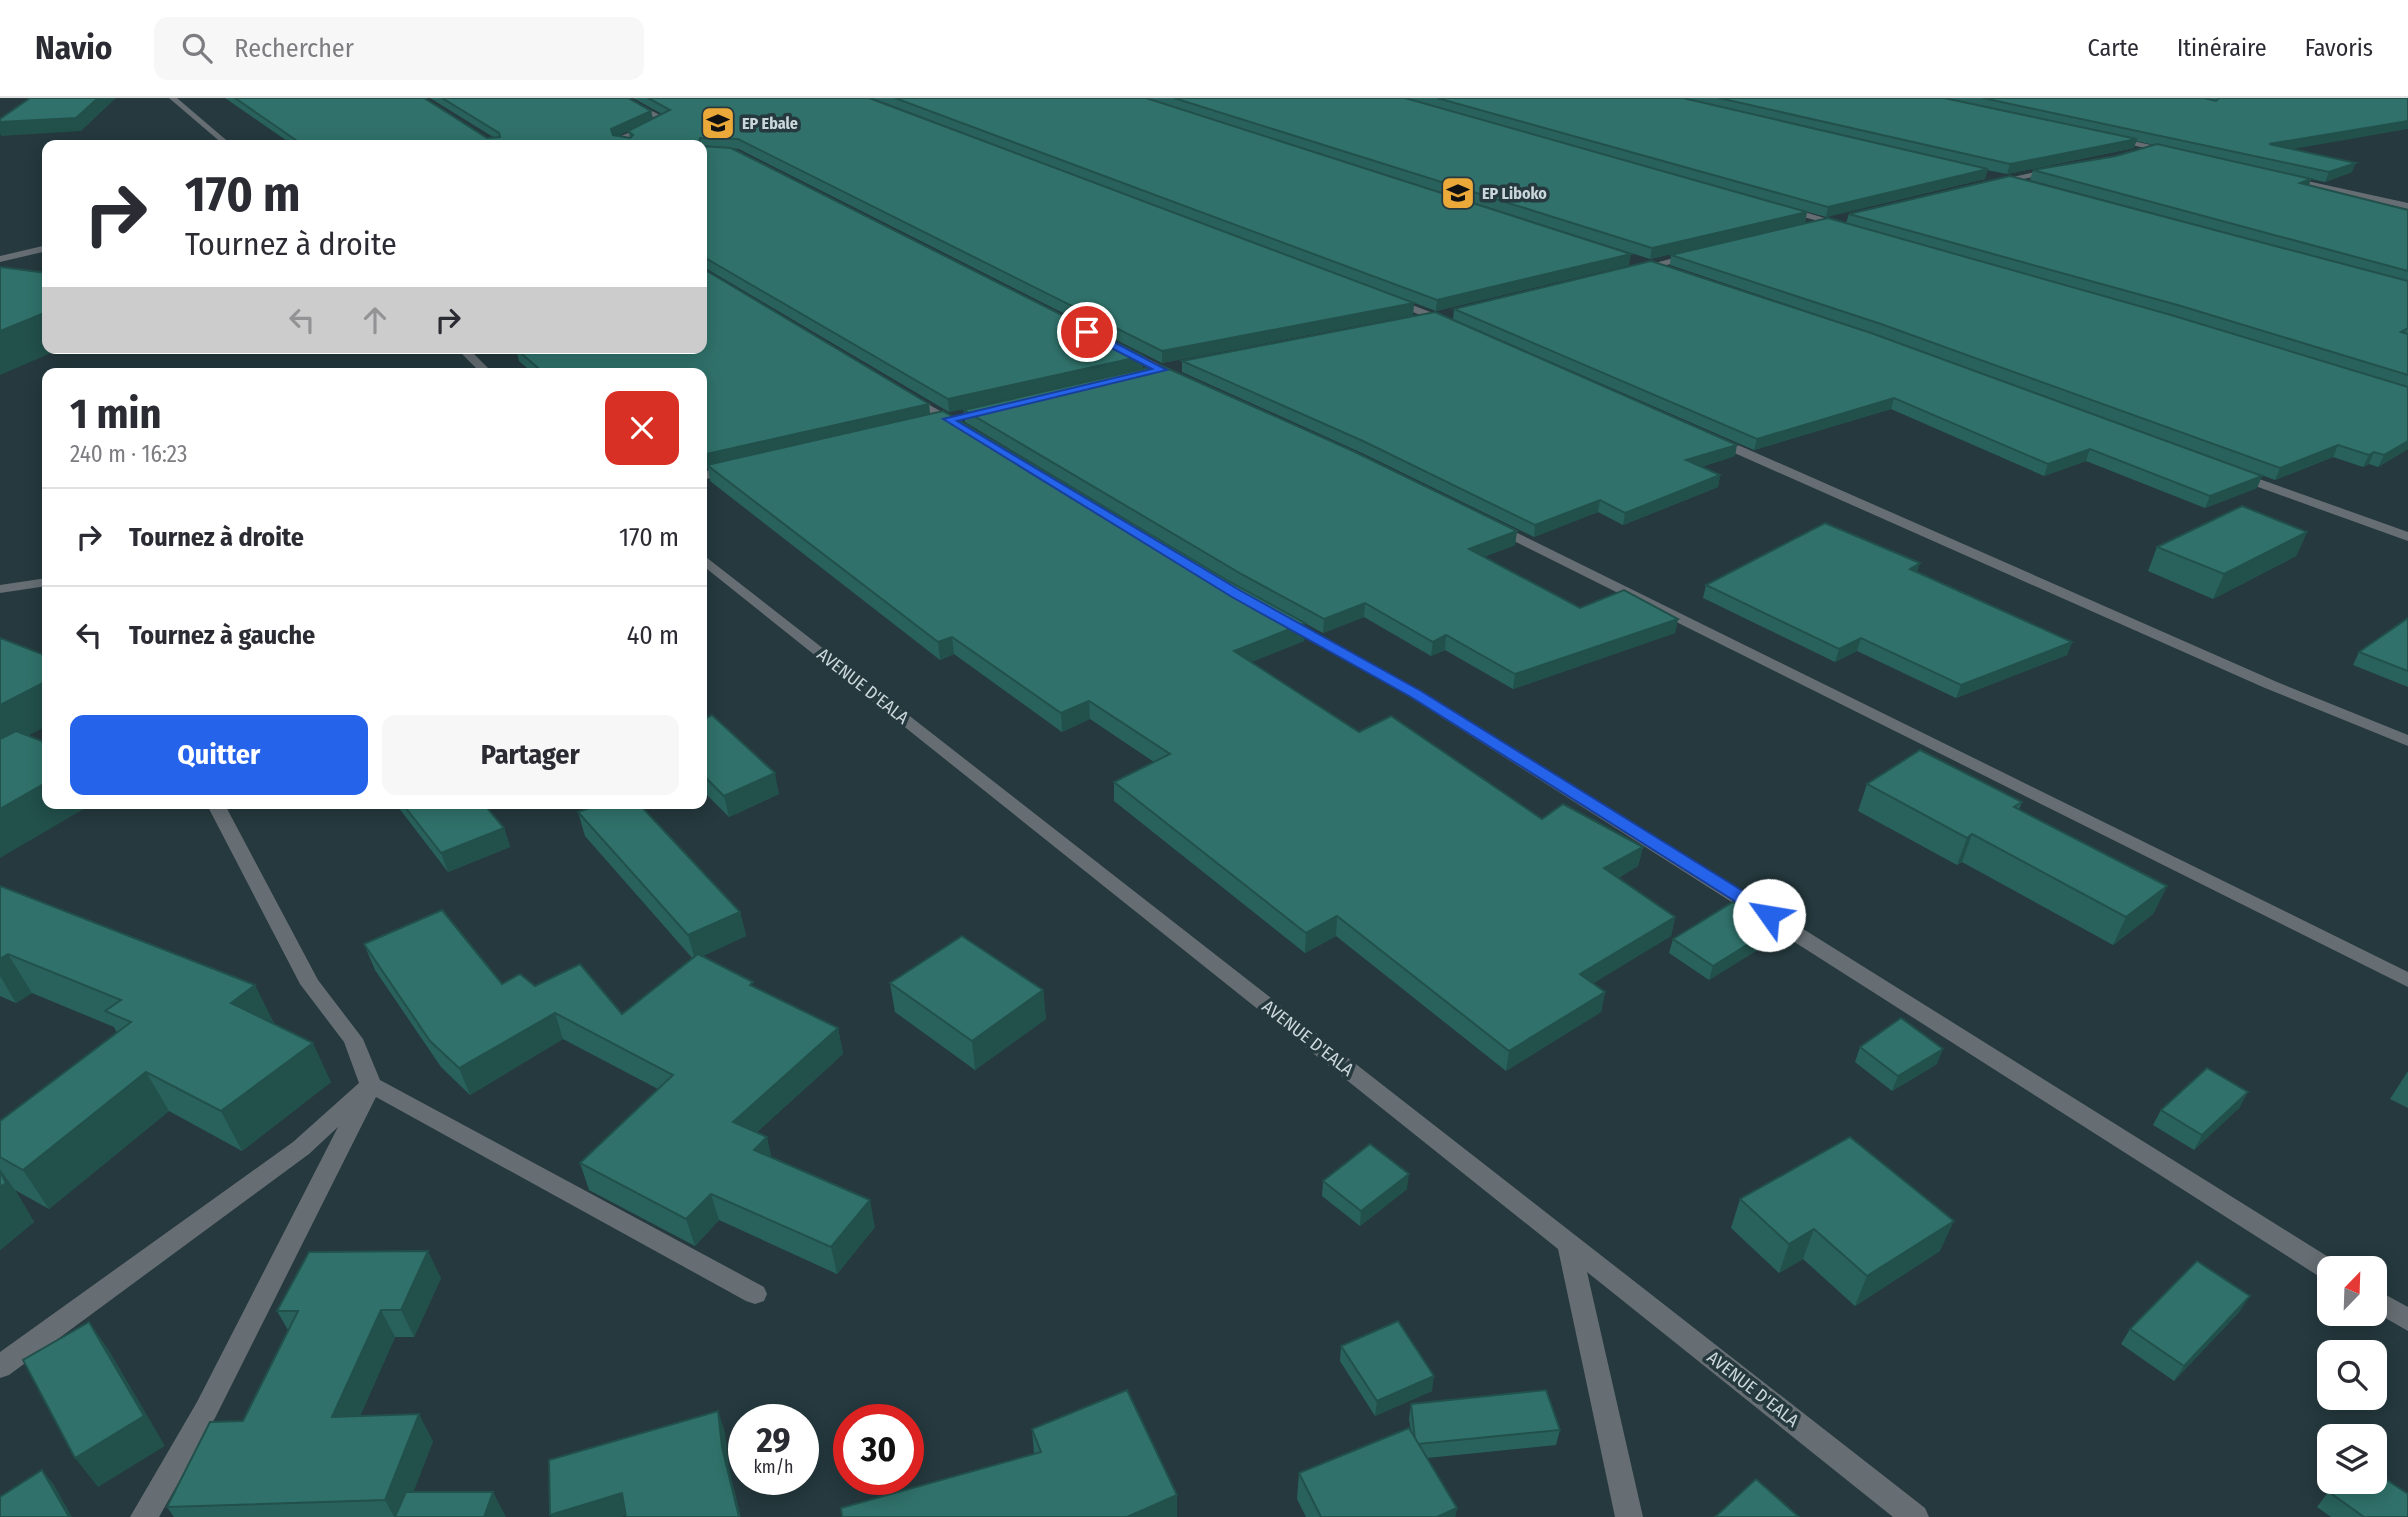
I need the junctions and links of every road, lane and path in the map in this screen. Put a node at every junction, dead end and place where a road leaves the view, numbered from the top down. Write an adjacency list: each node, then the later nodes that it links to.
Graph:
1 (173, 98): 4 (street)
2 (622, 98): 5 (street)
3 (2102, 136): 6 (street)
4 (223, 140)
5 (619, 140)
6 (2154, 148): 7 (street); 8 (street)
7 (2133, 154)
8 (2181, 154)
9 (2060, 169): 12 (street)
10 (2274, 175): 16 (street)
11 (1994, 176): 12 (street)
12 (2007, 179): 13 (street); 14 (street)
13 (1980, 186)
14 (2034, 186)
15 (1768, 204): 18 (street)
16 (2408, 206)
17 (1861, 216): 18 (street)
18 (1834, 223): 19 (street); 20 (street)
19 (1808, 229)
20 (1859, 230)
21 (42, 249): 23 (street)
22 (1701, 254): 25 (street)
23 (0, 259)
24 (1635, 262): 25 (street)
25 (1648, 267): 26 (street); 27 (street)
26 (1622, 273)
27 (1675, 275)
28 (1384, 297): 30 (street)
29 (1462, 310): 30 (street)
30 (1435, 317): 31 (street); 32 (street)
31 (1408, 322)
32 (1461, 328)
33 (1112, 345): 37 (street)
34 (467, 354): 36 (street)
35 (1189, 364): 37 (street)
36 (483, 368)
37 (1155, 371): 38 (street)
38 (1186, 381)
39 (889, 384): 40 (street)
40 (971, 433)
41 (1703, 434): 51 (street)
42 (741, 467): 44 (street)
43 (2228, 471): 46 (street)
44 (707, 475)
45 (1481, 519): 53 (street)
46 (2408, 537)
47 (707, 562): 55 (street, AVENUE D'EALA)
48 (42, 583): 49 (street)
49 (0, 589)
50 (1272, 614): 56 (street)
51 (2408, 741)
52 (218, 809): 54 (street)
53 (2408, 980)
54 (370, 1085): 57 (street); 60 (street); 61 (street)
55 (1569, 1244): 62 (street); 63 (street, AVENUE D'EALA)
56 (2317, 1262)
57 (755, 1294)
58 (2387, 1307): 59 (street)
59 (2408, 1320)
60 (0, 1367)
61 (144, 1517)
62 (1629, 1517)
63 (1915, 1517)

